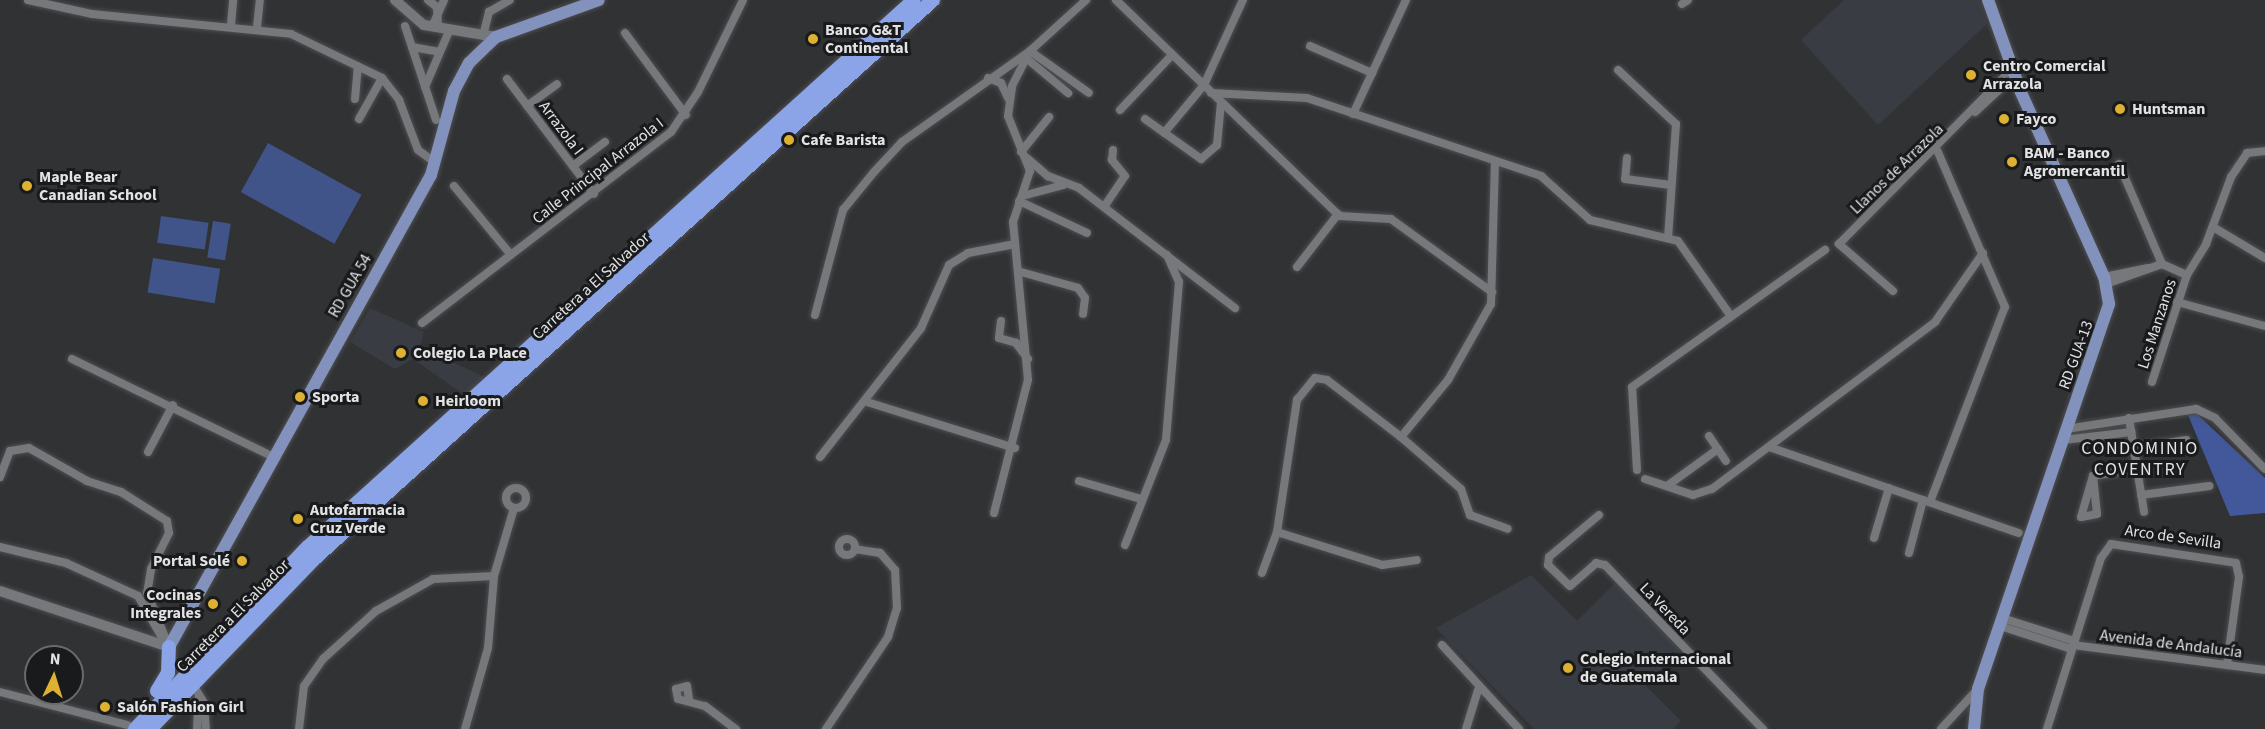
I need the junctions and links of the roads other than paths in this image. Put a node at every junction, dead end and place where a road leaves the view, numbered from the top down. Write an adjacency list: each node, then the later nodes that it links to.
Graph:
1 (28, 0): 18 (street)
2 (232, 0): 18 (street)
3 (260, 0): 20 (street)
4 (395, 0): 21 (street)
5 (428, 0): 17 (street)
6 (444, 0): 17 (street)
7 (510, 0): 22 (street)
8 (599, 0): 24 (main road, RD GUA 54)
9 (743, 0): 49 (street, Calle Principal Arrazola I)
10 (914, 0): 144 (highway, Carretera a El Salvador)
11 (933, 0): 149 (highway, Carretera a El Salvador)
12 (1086, 0): 28 (street)
13 (1116, 0): 29 (street)
14 (1243, 0): 38 (street)
15 (1406, 0): 33 (street)
16 (1988, 0): 32 (main road, RD GUA-13)
17 (437, 7): 21 (street)
18 (231, 25): 20 (street)
19 (405, 26): 26 (street)
20 (257, 27): 30 (street)
21 (442, 28): 22 (street); 27 (street)
22 (484, 32): 24 (street)
23 (625, 33): 49 (street)
24 (496, 37): 62 (main road, RD GUA 54)
25 (1310, 46): 33 (street)
26 (412, 47): 27 (street); 39 (street)
27 (440, 52): 39 (street)
28 (1028, 54): 35 (street); 40 (street); 41 (street); 44 (street)
29 (1172, 55): 38 (street); 47 (street)
30 (358, 66): 34 (street); 43 (street)
31 (1618, 70): 66 (street)
32 (2014, 72): 57 (street, Llanos de Arrazola); 85 (main road, RD GUA-13)
33 (1372, 74): 48 (street)
34 (382, 78): 51 (street); 62 (street)
35 (988, 78): 44 (street); 91 (street)
36 (507, 79): 46 (street, Arrazola I)
37 (557, 84): 46 (street)
38 (1204, 85): 42 (street); 54 (street)
39 (425, 87): 53 (street)
40 (1068, 93)
41 (1089, 93)
42 (1211, 93): 45 (street); 48 (street)
43 (355, 99)
44 (1009, 99): 59 (street)
45 (1221, 103): 54 (street); 71 (street)
46 (527, 106): 64 (street, Arrazola I)
47 (1120, 110)
48 (1353, 114): 61 (street)
49 (686, 115): 68 (street, Calle Principal Arrazola I)
50 (1048, 117): 59 (street)
51 (359, 119)
52 (1145, 119): 54 (street)
53 (436, 120)
54 (1164, 133)
55 (604, 142): 64 (street)
56 (1113, 150): 70 (street)
57 (1937, 150): 77 (street); 86 (street, Llanos de Arrazola)
58 (2265, 151): 72 (street, Los Manzanos)
59 (1022, 153): 65 (street); 69 (street)
60 (1627, 158): 66 (street)
61 (1495, 161): 74 (street); 87 (street)
62 (436, 163): 115 (main road, RD GUA 54)
63 (2119, 164): 81 (street, Los Manzanos)
64 (573, 166): 68 (street, Arrazola I)
65 (1067, 185): 69 (street); 70 (street)
66 (1671, 185): 74 (street)
67 (454, 186): 78 (street)
68 (594, 194): 78 (street, Calle Principal Arrazola I)
69 (1022, 198): 73 (street); 75 (street)
70 (1104, 207): 79 (street)
71 (1338, 214): 82 (street); 87 (street)
72 (2213, 227): 80 (street); 84 (street, Los Manzanos)
73 (1087, 233)
74 (1668, 237): 92 (street)
75 (1015, 244): 83 (street); 99 (street)
76 (1825, 250): 92 (street)
77 (1983, 253): 110 (street); 130 (street)
78 (511, 255): 94 (street, Calle Principal Arrazola I)
79 (1167, 255): 89 (street); 129 (street)
80 (2265, 258)
81 (2158, 266): 84 (street, Los Manzanos); 85 (street, Los Manzanos)
82 (1298, 267)
83 (1021, 272): 90 (street); 96 (street)
84 (2187, 275): 88 (street, Los Manzanos)
85 (2105, 280): 105 (main road, RD GUA-13)
86 (1893, 291)
87 (1492, 292): 108 (street)
88 (2177, 302): 95 (street); 98 (street, Los Manzanos)
89 (1235, 308)
90 (1083, 314)
91 (815, 315)
92 (1730, 315): 120 (street)
93 (1001, 321): 96 (street)
94 (422, 323)
95 (2265, 326)
96 (1028, 359): 111 (street)
97 (72, 360): 100 (street)
98 (2152, 382)
99 (867, 402): 111 (street); 116 (street)
100 (173, 405): 114 (street); 115 (street)
101 (2129, 418): 102 (street); 103 (street); 104 (street); 119 (street)
102 (2097, 424): 105 (street); 106 (street)
103 (2116, 431): 104 (street); 106 (street)
104 (2132, 432): 112 (street)
105 (2065, 434): 106 (street); 150 (main road, RD GUA-13)
106 (2098, 434)
107 (1709, 436): 113 (street)
108 (1401, 437): 135 (street); 136 (street)
109 (2186, 440): 112 (street)
110 (1769, 447): 125 (street); 127 (street)
111 (1015, 448): 133 (street)
112 (2134, 448): 118 (street)
113 (1718, 449): 117 (street); 125 (street)
114 (148, 452)
115 (274, 457): 153 (main road, RD GUA 54)
116 (820, 457)
117 (1726, 461)
118 (2137, 468): 121 (street); 128 (street)
119 (2265, 469)
120 (1637, 470)
121 (2093, 476): 121 (street)
122 (0, 477): 148 (street)
123 (1645, 479): 125 (street)
124 (1079, 481): 129 (street)
125 (1667, 486)
126 (2209, 486): 128 (street)
127 (1890, 488): 130 (street); 138 (street)
128 (2141, 495): 132 (street)
129 (1141, 499): 139 (street)
130 (1927, 501): 137 (street); 142 (street)
131 (514, 508): 146 (street)
132 (2144, 512)
133 (994, 513)
134 (1599, 515): 174 (street, La Vereda)
135 (1508, 528)
136 (1277, 532): 143 (street); 145 (street)
137 (2019, 533)
138 (1874, 538)
139 (1125, 545)
140 (0, 547): 148 (street)
141 (855, 549): 171 (street)
142 (1909, 553)
143 (1417, 560)
144 (283, 572): 154 (highway); 163 (highway, Carretera a El Salvador)
145 (1262, 573)
146 (494, 576): 168 (street); 169 (street)
147 (0, 591): 153 (street)
148 (142, 594): 153 (street)
149 (266, 603): 161 (highway); 164 (highway, Carretera a El Salvador)
150 (2001, 622): 152 (street, Avenida de Andalucía); 157 (main road, RD GUA-13)
151 (1442, 645): 158 (street)
152 (2073, 645): 155 (street, Avenida de Andalucía); 155 (street, Arco de Sevilla); 177 (street)
153 (169, 647): 154 (highway); 159 (highway)
154 (185, 662): 159 (highway)
155 (2227, 665): 156 (street, Avenida de Andalucía)
156 (2265, 670)
157 (1978, 689): 175 (street); 176 (main road, RD GUA-13)
158 (1478, 690): 172 (street); 173 (street)
159 (157, 691): 163 (highway)
160 (0, 692): 163 (street)
161 (197, 692): 165 (highway); 166 (street); 167 (street)
162 (689, 699): 170 (street)
163 (129, 728)
164 (150, 729)
165 (159, 729)
166 (197, 729)
167 (206, 729)
168 (299, 729)
169 (465, 729)
170 (736, 729)
171 (826, 729)
172 (1466, 729)
173 (1519, 729)
174 (1763, 729)
175 (1941, 729)
176 (1974, 729)
177 (2048, 729)

